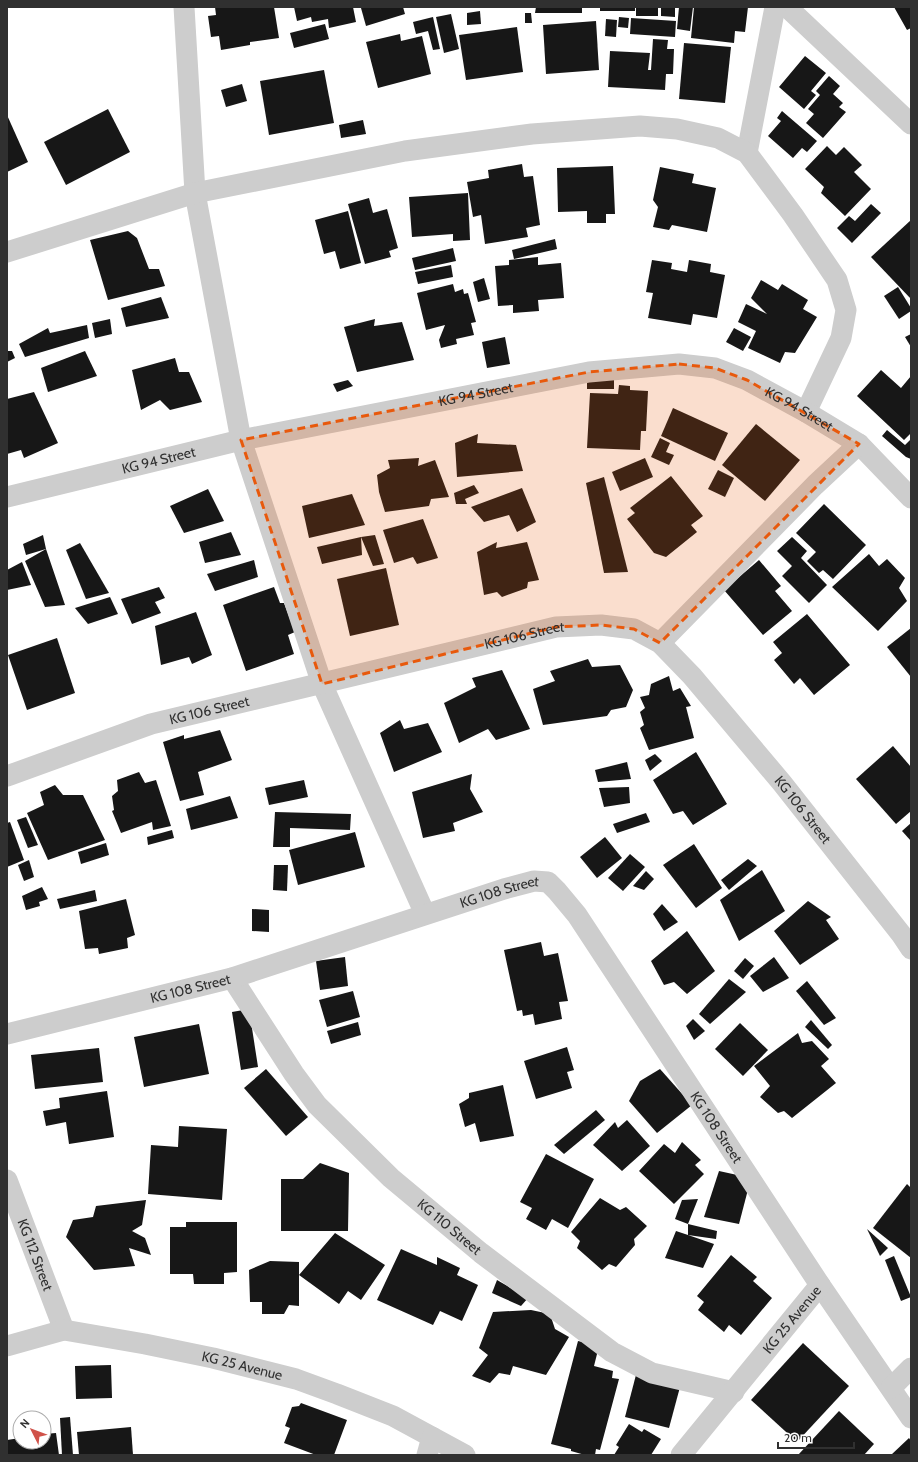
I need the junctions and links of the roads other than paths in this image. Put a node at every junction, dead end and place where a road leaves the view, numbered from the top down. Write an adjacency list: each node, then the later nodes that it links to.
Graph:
1 (184, 7): 6 (street)
2 (775, 7): 5 (street)
3 (787, 7): 4 (street)
4 (911, 124)
5 (747, 153): 6 (street); 8 (street)
6 (195, 193): 7 (street); 9 (street)
7 (7, 252)
8 (806, 412): 9 (street, KG 94 Street); 10 (street, KG 94 Street)
9 (241, 440): 11 (street, KG 94 Street); 14 (street)
10 (859, 444): 12 (street, KG 94 Street); 13 (street)
11 (7, 497)
12 (911, 498)
13 (660, 642): 14 (street, KG 106 Street); 17 (street, KG 106 Street)
14 (322, 684): 15 (street, KG 106 Street); 16 (street)
15 (7, 776)
16 (424, 914): 18 (street, KG 108 Street); 21 (street, KG 108 Street)
17 (911, 949)
18 (232, 978): 19 (street, KG 108 Street); 26 (street, KG 110 Street)
19 (7, 1034)
20 (7, 1180): 22 (street, KG 112 Street)
21 (820, 1285): 25 (street, KG 25 Avenue); 26 (street, KG 25 Avenue)
22 (64, 1330): 23 (street, KG 25 Avenue); 28 (street, KG 25 Avenue)
23 (7, 1346)
24 (911, 1368): 25 (street)
25 (891, 1388): 27 (street, KG 25 Avenue)
26 (734, 1392): 30 (street, KG 25 Avenue)
27 (911, 1418)
28 (430, 1446): 29 (street, KG 25 Avenue)
29 (465, 1455)
30 (681, 1455)

